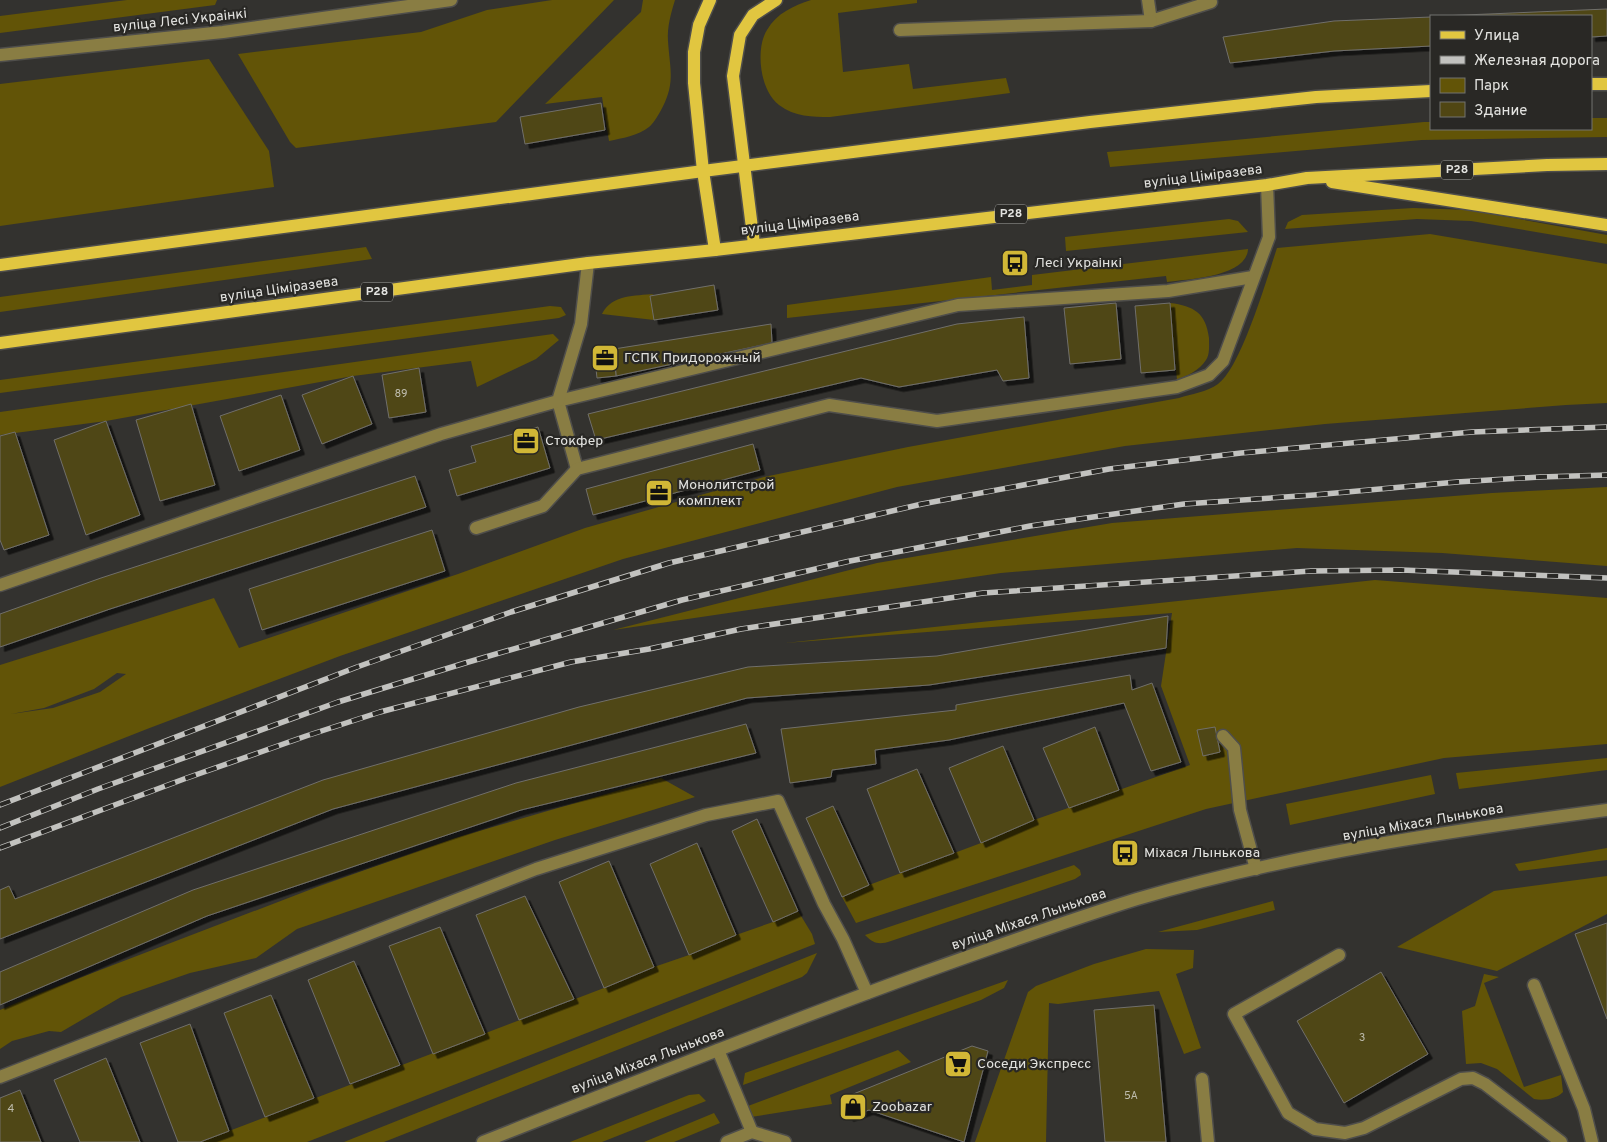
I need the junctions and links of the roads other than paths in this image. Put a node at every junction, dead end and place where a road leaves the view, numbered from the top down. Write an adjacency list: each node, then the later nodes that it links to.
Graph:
1 (447, 0): 8 (street, вуліца Лесі Украінкі)
2 (710, 0): 14 (main road)
3 (776, 0): 13 (main road)
4 (1148, 0): 6 (street)
5 (1211, 2): 6 (street)
6 (1151, 21): 7 (street)
7 (900, 30)
8 (0, 56)
9 (1592, 84): 10 (main road)
10 (1607, 84)
11 (1430, 91): 13 (main road)
12 (1607, 164): 15 (main road, вуліца Ціміразева / Р28)
13 (744, 166): 14 (main road); 18 (main road)
14 (703, 171): 19 (main road); 21 (main road)
15 (1307, 178): 16 (main road, вуліца Ціміразева / Р28); 17 (main road)
16 (1267, 184): 18 (main road, вуліца Ціміразева / Р28); 22 (street)
17 (1607, 225)
18 (754, 244): 19 (main road, вуліца Ціміразева / Р28)
19 (715, 250): 20 (main road, вуліца Ціміразева / Р28)
20 (588, 263): 23 (main road, вуліца Ціміразева / Р28); 24 (street)
21 (0, 266)
22 (1253, 277): 24 (street); 25 (street)
23 (0, 343)
24 (558, 401): 25 (street); 27 (street)
25 (577, 469): 26 (street)
26 (476, 528)
27 (0, 585)
28 (1223, 736): 30 (street)
29 (1607, 810): 30 (street, вуліца Міхася Лынькова)
30 (1256, 869): 33 (street, вуліца Міхася Лынькова)
31 (1338, 955): 42 (street)
32 (1534, 985): 43 (street)
33 (866, 993): 34 (street, вуліца Міхася Лынькова); 35 (street)
34 (718, 1050): 37 (street); 38 (street, вуліца Міхася Лынькова)
35 (0, 1077)
36 (1202, 1079): 41 (street)
37 (752, 1132): 39 (street); 40 (street)
38 (483, 1142)
39 (727, 1142)
40 (785, 1142)
41 (1208, 1142)
42 (1561, 1142)
43 (1592, 1142)

